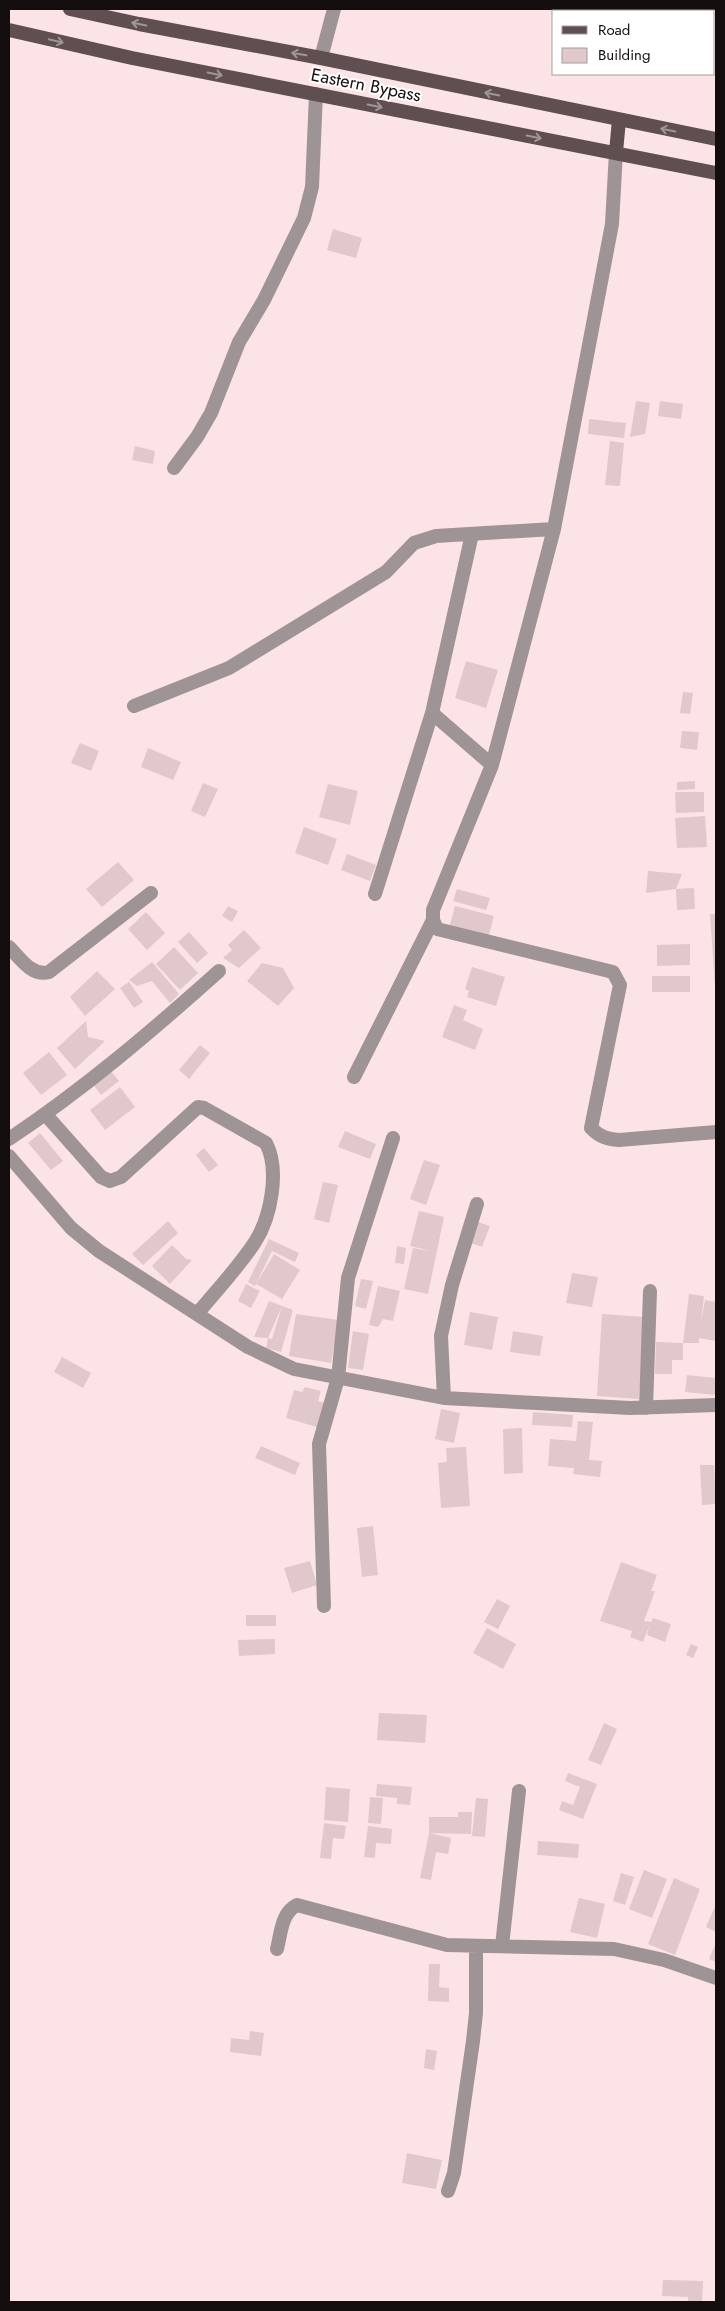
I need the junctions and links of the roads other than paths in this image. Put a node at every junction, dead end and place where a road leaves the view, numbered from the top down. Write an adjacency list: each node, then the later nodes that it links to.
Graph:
1 (70, 9): 4 (main road, Eastern Bypass, one-way to 1)
2 (334, 9): 4 (street)
3 (9, 30): 5 (main road, Eastern Bypass, one-way to 5)
4 (321, 58): 6 (main road, Eastern Bypass, one-way to 4)
5 (316, 94): 8 (main road, Eastern Bypass, one-way to 8); 10 (street)
6 (619, 120): 7 (main road, Eastern Bypass, one-way to 6); 8 (main road)
7 (716, 139)
8 (616, 152): 9 (main road, Eastern Bypass); 11 (street)
9 (716, 173)
10 (174, 468)
11 (554, 529): 12 (street); 15 (street)
12 (472, 534): 13 (street); 14 (street)
13 (134, 706)
14 (432, 713): 15 (street); 17 (street)
15 (492, 765): 18 (street)
16 (151, 893): 19 (street)
17 (375, 894)
18 (433, 920): 21 (street); 23 (street)
19 (9, 946)
20 (219, 972): 22 (street)
21 (354, 1077)
22 (46, 1114): 25 (street); 29 (street)
23 (716, 1132)
24 (393, 1138): 30 (street)
25 (9, 1139)
26 (9, 1156): 29 (street)
27 (477, 1204): 31 (street)
28 (650, 1291): 33 (street)
29 (197, 1314): 30 (street)
30 (338, 1378): 31 (street); 34 (street)
31 (444, 1398): 33 (street)
32 (716, 1405): 33 (street)
33 (646, 1408)
34 (324, 1606)
35 (519, 1791): 37 (street)
36 (476, 1946): 37 (street); 38 (street); 40 (street)
37 (502, 1946): 39 (street)
38 (277, 1949)
39 (716, 1978)
40 (448, 2191)

